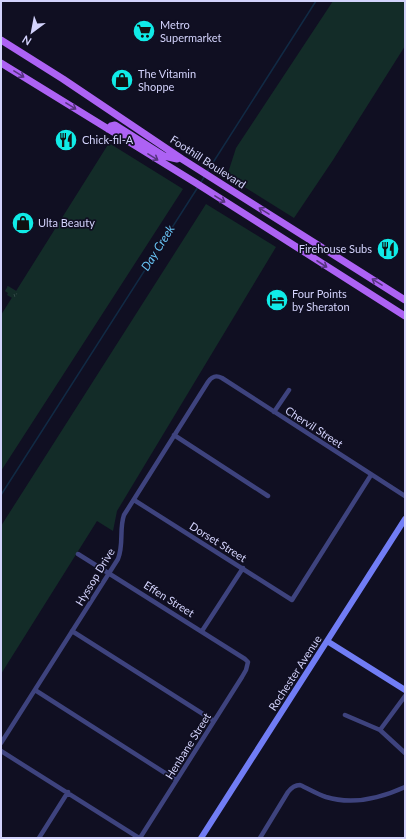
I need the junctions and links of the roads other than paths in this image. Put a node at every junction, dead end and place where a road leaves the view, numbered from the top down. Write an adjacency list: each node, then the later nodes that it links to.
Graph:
1 (1, 40): 4 (main road, Foothill Boulevard)
2 (1, 63): 3 (main road, one-way to 3)
3 (108, 129): 4 (main road); 6 (main road, one-way to 6)
4 (182, 160): 5 (main road, Foothill Boulevard, one-way to 4)
5 (405, 300)
6 (405, 316)
7 (214, 376): 9 (street, Chervil Street); 10 (street, Hyssop Drive)
8 (289, 390): 9 (street)
9 (274, 412): 11 (street, Chervil Street)
10 (174, 435): 12 (street); 14 (street, Hyssop Drive)
11 (371, 475): 13 (street, Chervil Street); 17 (street, Dorset Street)
12 (268, 496)
13 (405, 496)
14 (134, 500): 17 (street, Dorset Street); 18 (street, Hyssop Drive)
15 (405, 519): 21 (main road, Rochester Avenue)
16 (78, 554): 18 (street, Effen Street)
17 (243, 568): 20 (street)
18 (109, 573): 19 (street, Hyssop Drive); 20 (street, Effen Street)
19 (72, 631): 23 (street, Hyssop Drive); 27 (street)
20 (202, 631): 22 (street, Effen Street)
21 (327, 641): 24 (main road); 37 (main road, Rochester Avenue)
22 (248, 662): 27 (street, Henbane Street)
23 (35, 690): 29 (street, Hyssop Drive); 32 (street)
24 (405, 690)
25 (405, 696): 28 (street)
26 (345, 715): 28 (street)
27 (214, 721): 32 (street, Henbane Street)
28 (380, 730): 31 (street)
29 (1, 743)
30 (1, 751): 34 (street)
31 (405, 753)
32 (176, 780): 36 (street, Henbane Street)
33 (405, 787): 38 (street)
34 (68, 792): 35 (street); 36 (street)
35 (39, 838)
36 (140, 838)
37 (201, 838)
38 (260, 838)

